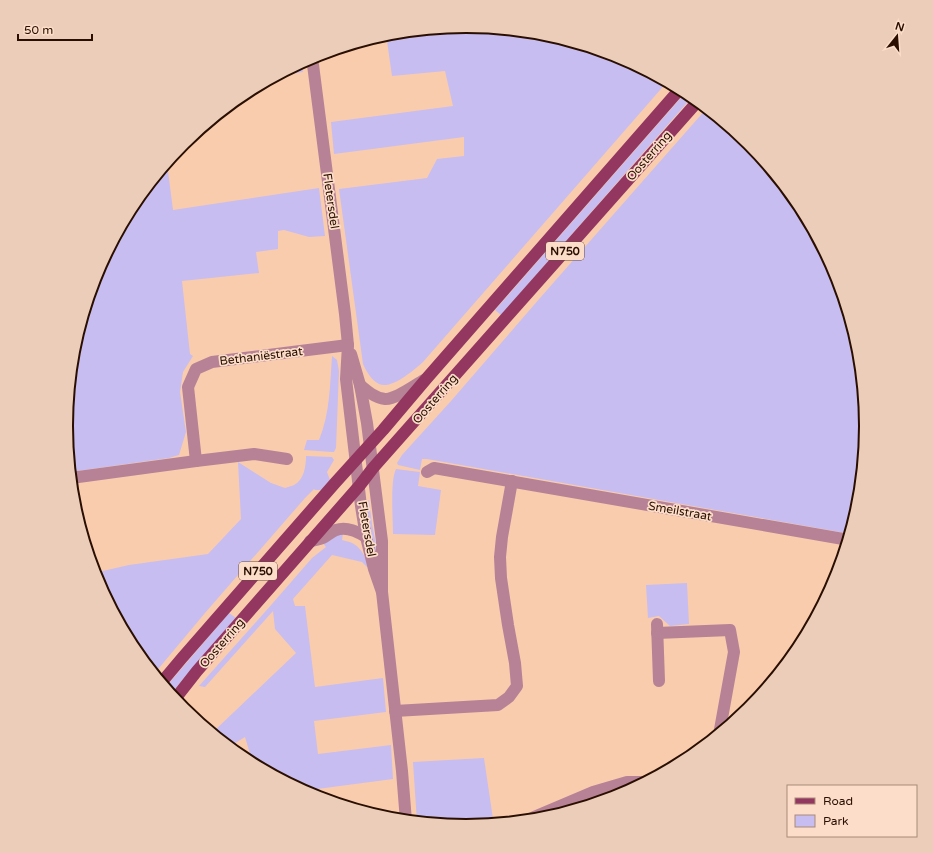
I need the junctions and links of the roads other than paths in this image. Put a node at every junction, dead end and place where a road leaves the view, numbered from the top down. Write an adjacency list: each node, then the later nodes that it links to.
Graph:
1 (313, 64): 4 (street, Fletersdel)
2 (676, 94): 5 (main road, Oosterring / N750)
3 (694, 105): 11 (main road, Oosterring / N750)
4 (348, 345): 6 (street, Fletersdel); 9 (street, Fletersdel); 10 (street, Bethaniëstraat)
5 (427, 378): 6 (street); 7 (main road, Oosterring / N750)
6 (360, 386): 7 (street, Fletersdel)
7 (369, 445): 9 (main road, Oosterring / N750); 11 (street, Fletersdel)
8 (287, 459): 10 (street)
9 (356, 460): 15 (street, Fletersdel); 20 (main road, Oosterring / N750)
10 (196, 461): 13 (street)
11 (373, 468): 15 (main road, Oosterring / N750); 19 (street, Fletersdel)
12 (427, 472): 14 (street, Smeilstraat)
13 (76, 477)
14 (512, 481): 17 (street, Smeilstraat); 23 (street)
15 (360, 485): 16 (street, Fletersdel); 18 (main road, Oosterring / N750)
16 (366, 537): 18 (street); 19 (street, Fletersdel)
17 (843, 539)
18 (310, 542): 22 (main road, Oosterring / N750)
19 (382, 592): 23 (street, Fletersdel)
20 (165, 679)
21 (658, 681): 24 (street)
22 (178, 694)
23 (395, 711): 27 (street, Fletersdel)
24 (721, 727)
25 (634, 782): 26 (street)
26 (565, 808)
27 (406, 815)

